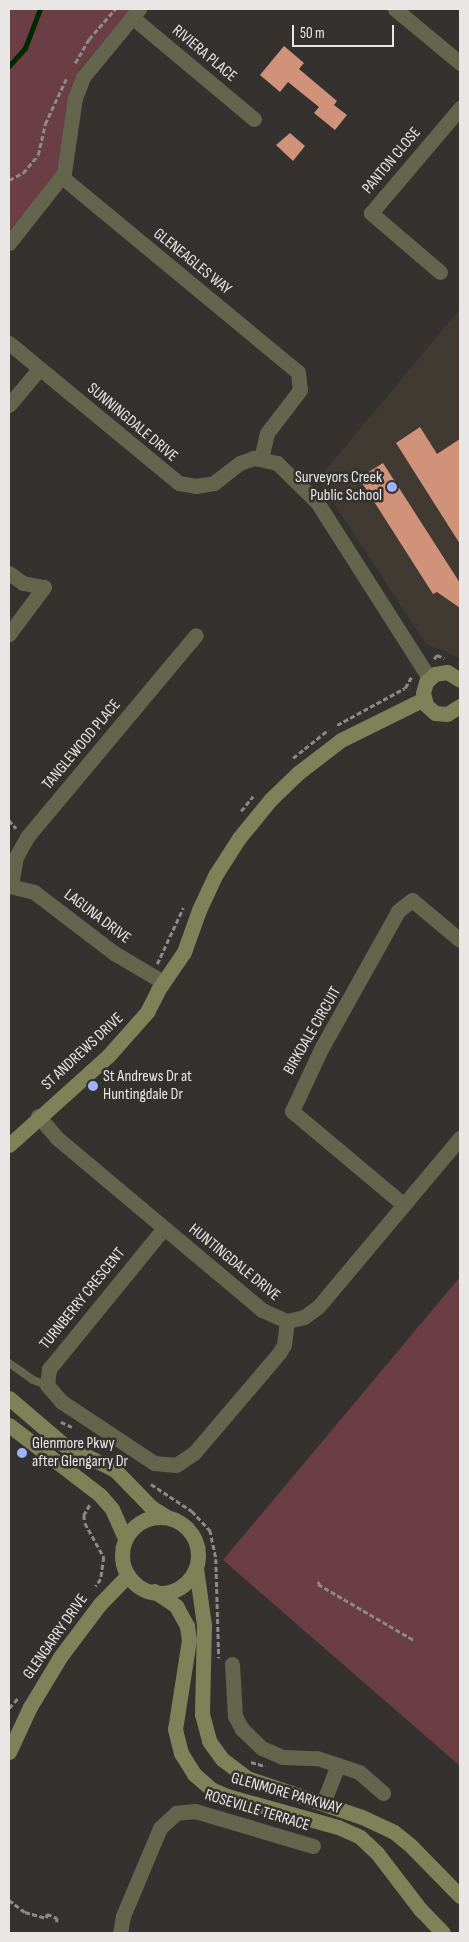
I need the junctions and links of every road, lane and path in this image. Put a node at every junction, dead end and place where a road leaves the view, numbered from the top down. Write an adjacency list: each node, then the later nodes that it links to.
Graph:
1 (395, 9): 3 (street)
2 (136, 13): 5 (street, RIVIERA PLACE); 6 (street)
3 (460, 63)
4 (460, 108): 8 (street, PANTON CLOSE)
5 (254, 119)
6 (62, 177): 7 (street); 12 (street, GLENEAGLES WAY)
7 (9, 243)
8 (440, 272)
9 (9, 343): 10 (street, SUNNINGDALE DRIVE)
10 (39, 368): 11 (street); 12 (street, SUNNINGDALE DRIVE)
11 (9, 405)
12 (261, 458): 18 (street)
13 (9, 573): 14 (street)
14 (9, 634)
15 (196, 635): 24 (street, TANGLEWOOD PLACE)
16 (437, 655): 17 (path)
17 (433, 661)
18 (430, 678): 19 (main road); 20 (main road)
19 (460, 680)
20 (424, 699): 21 (main road); 26 (main road, ST ANDREWS DRIVE)
21 (460, 709)
22 (9, 820): 23 (path)
23 (21, 833)
24 (10, 886): 26 (street, LAGUNA DRIVE)
25 (460, 940): 30 (street, BIRKDALE CIRCUIT)
26 (163, 982): 27 (main road, ST ANDREWS DRIVE)
27 (38, 1116): 29 (main road, ST ANDREWS DRIVE); 31 (street, HUNTINGDALE DRIVE)
28 (460, 1138): 30 (street, HUNTINGDALE DRIVE)
29 (9, 1145)
30 (404, 1205): 32 (street, HUNTINGDALE DRIVE)
31 (164, 1228): 32 (street, HUNTINGDALE DRIVE); 34 (street, TURNBERRY CRESCENT)
32 (287, 1321): 34 (street)
33 (9, 1363): 34 (lane)
34 (47, 1385)
35 (9, 1398): 38 (main road)
36 (9, 1425): 39 (main road)
37 (94, 1501): 43 (path)
38 (167, 1517): 39 (main road); 40 (main road)
39 (125, 1538): 41 (main road)
40 (196, 1568): 44 (main road); 51 (main road, GLENMORE PARKWAY)
41 (128, 1575): 44 (main road); 47 (main road, GLENGARRY DRIVE)
42 (320, 1582): 45 (path)
43 (95, 1587)
44 (154, 1592): 57 (main road, GLENMORE PARKWAY)
45 (414, 1640)
46 (232, 1664): 49 (street)
47 (13, 1727): 48 (main road, GLENGARRY DRIVE)
48 (9, 1752)
49 (338, 1765): 50 (street); 51 (street)
50 (383, 1792)
51 (323, 1803): 53 (main road, GLENMORE PARKWAY)
52 (314, 1846): 56 (street, ROSEVILLE TERRACE)
53 (460, 1896)
54 (9, 1900): 55 (path)
55 (57, 1922)
56 (120, 1933)
57 (443, 1933)

